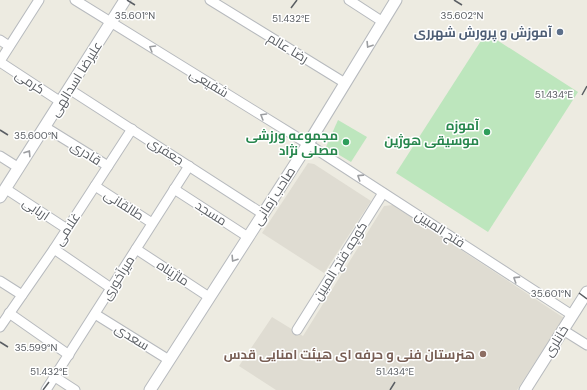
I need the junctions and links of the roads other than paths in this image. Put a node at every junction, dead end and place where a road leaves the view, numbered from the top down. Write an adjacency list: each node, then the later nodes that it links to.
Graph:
1 (39, 0): 10 (street)
2 (75, 0): 8 (street, شفیعی)
3 (125, 0): 8 (street, علیرضا اسدالهی)
4 (210, 0): 12 (street, رضا عالم)
5 (349, 0): 7 (street)
6 (396, 0): 7 (street, صاحب زمانی)
7 (383, 22): 12 (street, صاحب زمانی, one-way to 12)
8 (111, 23): 13 (street, علیرضا اسدالهی); 17 (street, شفیعی, one-way to 8)
9 (0, 40): 10 (street)
10 (9, 46): 11 (street)
11 (0, 62): 14 (street, کرمی)
12 (345, 83): 17 (street, صاحب زمانی)
13 (69, 89): 14 (street, علیرضا اسدالهی); 16 (street, جعفری)
14 (61, 102): 15 (street, علیرضا اسدالهی)
15 (45, 127): 19 (street, قادری); 21 (street, علیرضا اسدالهی, one-way to 15)
16 (132, 129): 19 (street, غلامی); 20 (street, جعفری)
17 (308, 144): 24 (street, فتح المبین, one-way to 17); 26 (street, صاحب زمانی)
18 (0, 156): 21 (street)
19 (108, 166): 22 (street, غلامی)
20 (189, 166): 23 (street, میرآخوری); 26 (street, جعفری)
21 (19, 168): 25 (street, علیرضا اسدالهی)
22 (95, 186): 27 (street, طالقانی); 28 (street, غلامی)
23 (174, 189): 27 (street, میرآخوری); 29 (street, مسجد)
24 (383, 192): 39 (street, فتح المبین, one-way to 24); 41 (street, کوچه فتح المبین)
25 (3, 193): 28 (street, اربابی)
26 (263, 214): 29 (street, صاحب زمانی)
27 (152, 224): 31 (street, میرآخوری)
28 (67, 229): 30 (street, غلامی)
29 (248, 237): 36 (street, صاحب زمانی, one-way to 36)
30 (54, 249): 33 (street); 35 (street, غلامی)
31 (136, 249): 33 (street, میرآخوری); 36 (street, ماژپناه)
32 (0, 281): 35 (street)
33 (111, 288): 38 (street, میرآخوری)
34 (587, 292): 39 (street, خانلری)
35 (22, 295): 37 (street, غلامی)
36 (209, 297): 45 (street, صاحب زمانی)
37 (9, 313): 40 (street, غلامی); 44 (street)
38 (95, 314): 44 (street, میرآخوری); 45 (street, سعدی)
39 (572, 315): 42 (street, خانلری)
40 (0, 326)
41 (297, 330)
42 (563, 330): 43 (street); 50 (street, خانلری)
43 (587, 345)
44 (69, 355): 46 (street, میرآخوری)
45 (169, 360): 49 (street, صاحب زمانی)
46 (55, 377): 47 (street, میرآخوری); 48 (street)
47 (46, 390)
48 (75, 390)
49 (150, 390)
50 (526, 390)

